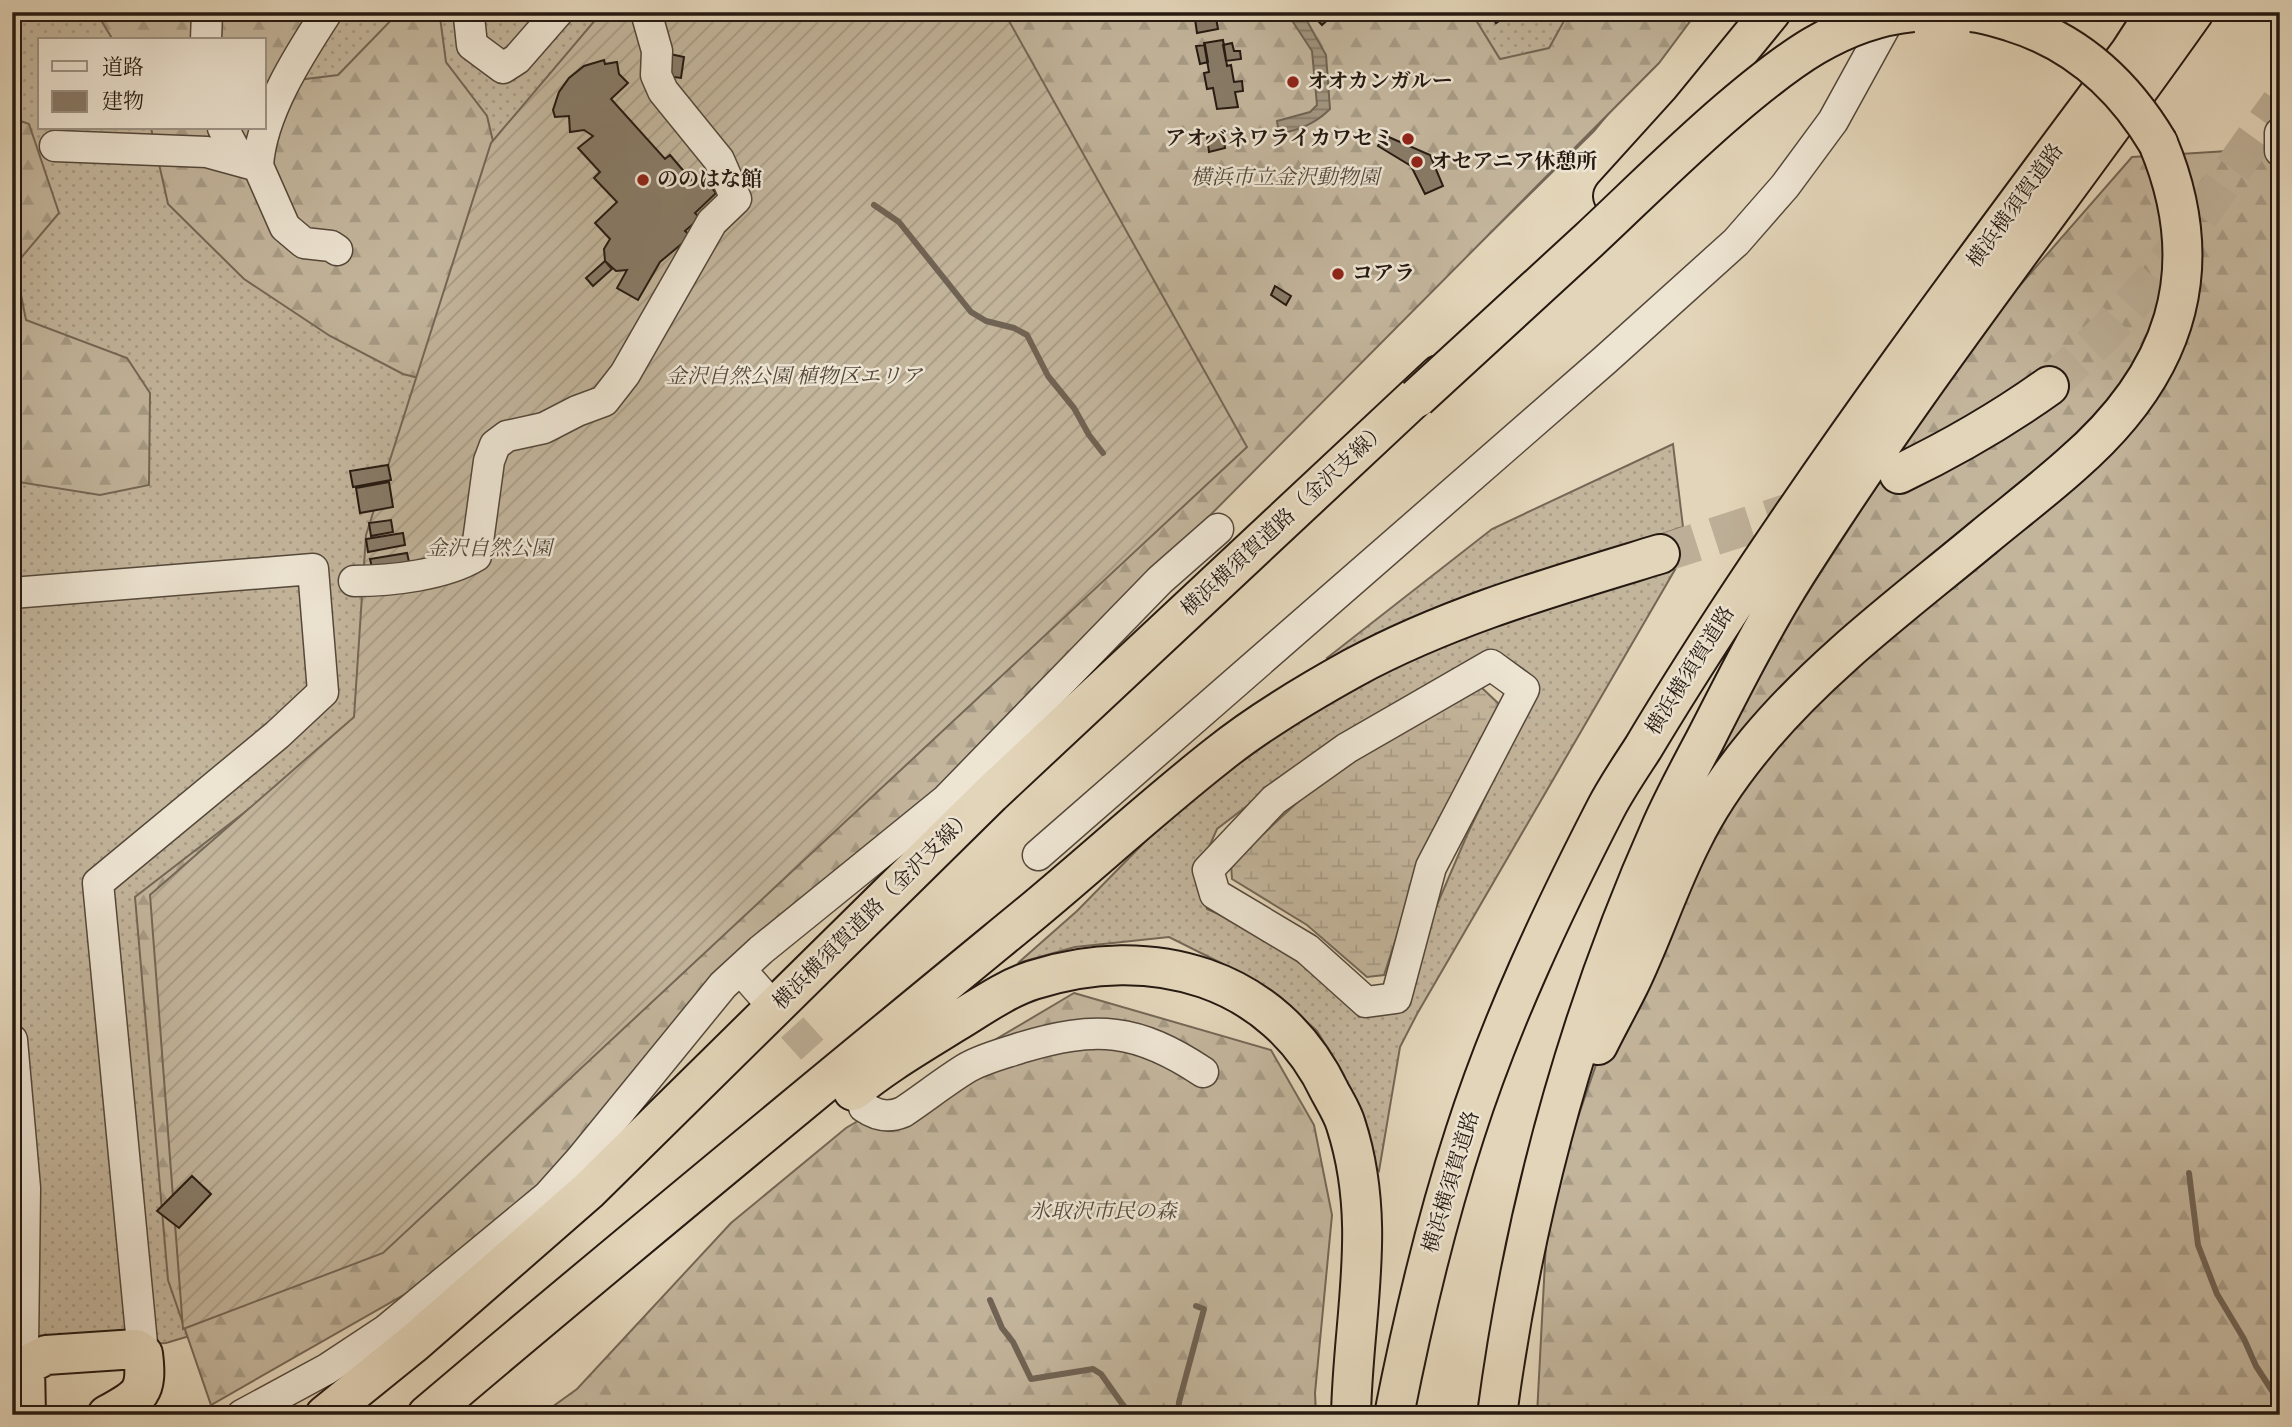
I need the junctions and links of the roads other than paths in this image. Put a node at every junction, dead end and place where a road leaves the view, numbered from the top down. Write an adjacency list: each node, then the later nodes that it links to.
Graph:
1 (207, 12): 12 (lane)
2 (327, 12): 13 (lane)
3 (473, 12): 4 (lane)
4 (558, 12)
5 (646, 12): 26 (lane)
6 (1771, 12): 22 (highway, bridge)
7 (1894, 12): 28 (lane)
8 (1913, 12): 22 (highway, bridge)
9 (1971, 12): 35 (highway, bridge)
10 (2156, 12): 44 (highway, 横浜横須賀道路)
11 (2194, 12): 35 (highway, 横浜横須賀道路)
12 (205, 38)
13 (266, 122)
14 (224, 130): 19 (lane)
15 (264, 130): 19 (lane)
16 (2280, 133): 18 (lane)
17 (55, 146): 19 (lane)
18 (2280, 151)
19 (258, 166): 20 (lane)
20 (337, 250)
21 (2049, 386): 23 (highway)
22 (1417, 398): 41 (highway, 横浜横須賀道路（金沢支線）)
23 (1899, 474)
24 (1218, 529): 29 (lane)
25 (1660, 554): 42 (highway)
26 (355, 581)
27 (12, 593): 36 (lane)
28 (1038, 855)
29 (741, 970): 30 (lane); 40 (lane)
30 (762, 994)
31 (1396, 998): 31 (lane)
32 (12, 1040): 37 (lane)
33 (1203, 1072): 34 (lane)
34 (864, 1107)
35 (1552, 1132): 45 (highway, 横浜横須賀道路)
36 (144, 1354): 37 (highway); 39 (highway)
37 (25, 1366): 38 (highway)
38 (26, 1415)
39 (107, 1415)
40 (242, 1415)
41 (325, 1415)
42 (428, 1415): 43 (highway)
43 (1351, 1415)
44 (1394, 1415)
45 (1497, 1415)

